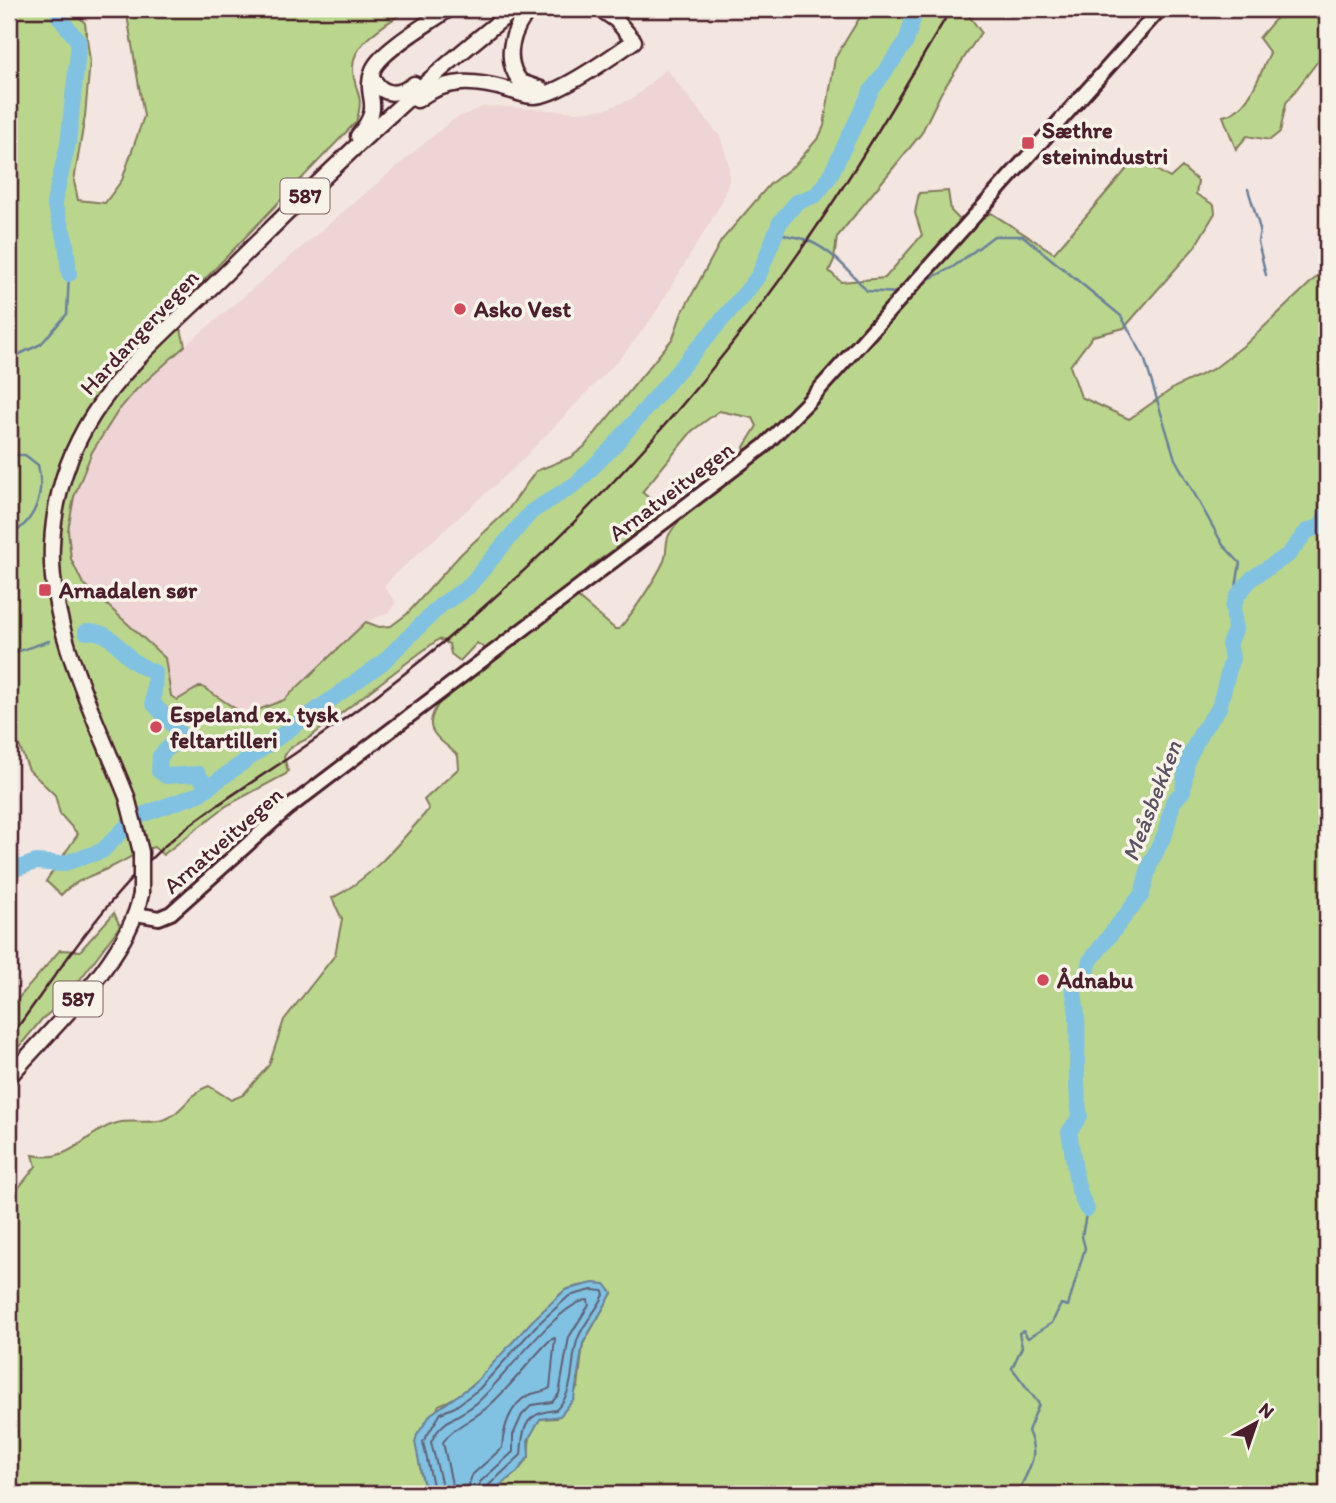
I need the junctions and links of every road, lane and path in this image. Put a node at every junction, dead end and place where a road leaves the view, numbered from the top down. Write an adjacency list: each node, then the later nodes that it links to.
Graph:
1 (449, 9): 7 (main road)
2 (515, 9): 6 (main road, Hardangervegen / 587)
3 (530, 9): 8 (main road)
4 (600, 9): 8 (main road, 587)
5 (1160, 9): 11 (main road, Arnatveitvegen)
6 (494, 25): 7 (main road, 587); 9 (main road, Hardangervegen / 587)
7 (371, 76): 10 (main road, 587)
8 (553, 89): 9 (main road, 587)
9 (309, 191): 10 (main road, Hardangervegen / 587)
10 (274, 226): 11 (main road, Hardangervegen / 587, bridge)
11 (136, 914): 12 (main road, 587)
12 (9, 1077)

